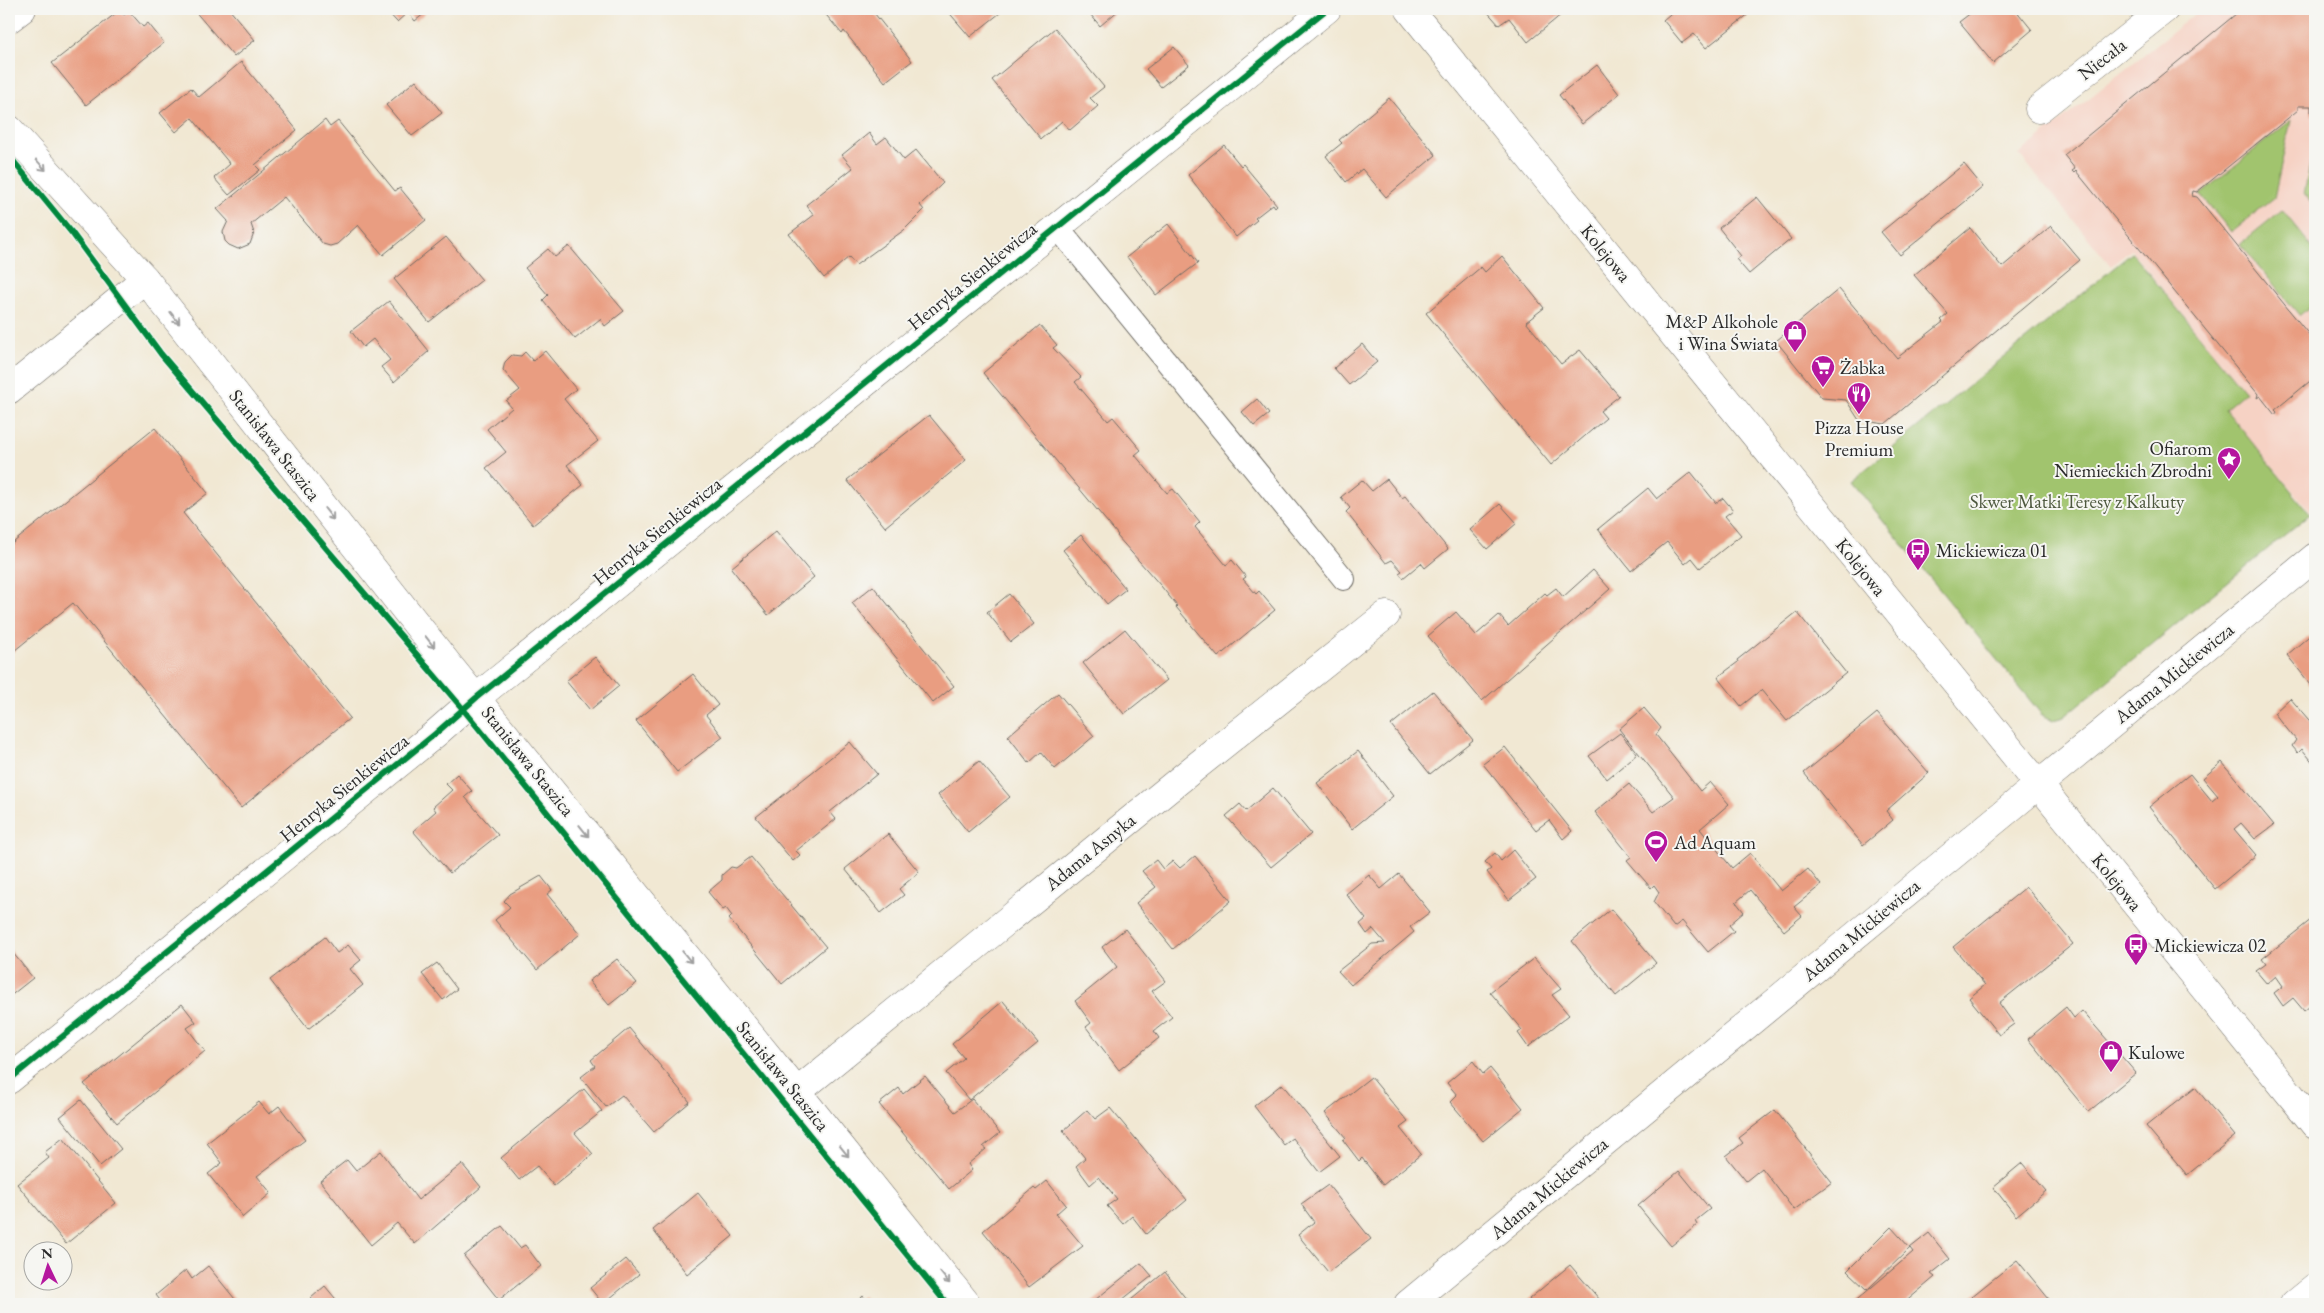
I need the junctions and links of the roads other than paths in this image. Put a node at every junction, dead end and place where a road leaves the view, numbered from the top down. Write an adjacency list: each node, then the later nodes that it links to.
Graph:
1 (22, 9): 5 (street)
2 (1327, 9): 8 (street, Henryka Sienkiewicza)
3 (1409, 9): 15 (street, Kolejowa)
4 (2166, 9): 6 (street, Niecała)
5 (9, 19)
6 (2039, 109)
7 (9, 129): 9 (street, Stanisława Staszica, one-way to 9)
8 (1057, 227): 12 (lane); 14 (street, Henryka Sienkiewicza)
9 (144, 279): 10 (street); 14 (street, Stanisława Staszica, one-way to 14)
10 (9, 390)
11 (2315, 557): 15 (street, Adama Mickiewicza)
12 (1344, 579)
13 (1386, 615): 17 (street, Adama Asnyka)
14 (476, 698): 16 (street, Henryka Sienkiewicza); 17 (street, Stanisława Staszica, one-way to 17)
15 (2038, 785): 18 (street, Kolejowa); 21 (street, Adama Mickiewicza)
16 (9, 1080)
17 (797, 1092): 20 (street, Stanisława Staszica, one-way to 20)
18 (2315, 1125)
19 (2315, 1287): 22 (street)
20 (966, 1304)
21 (1408, 1304)
22 (2294, 1304)

